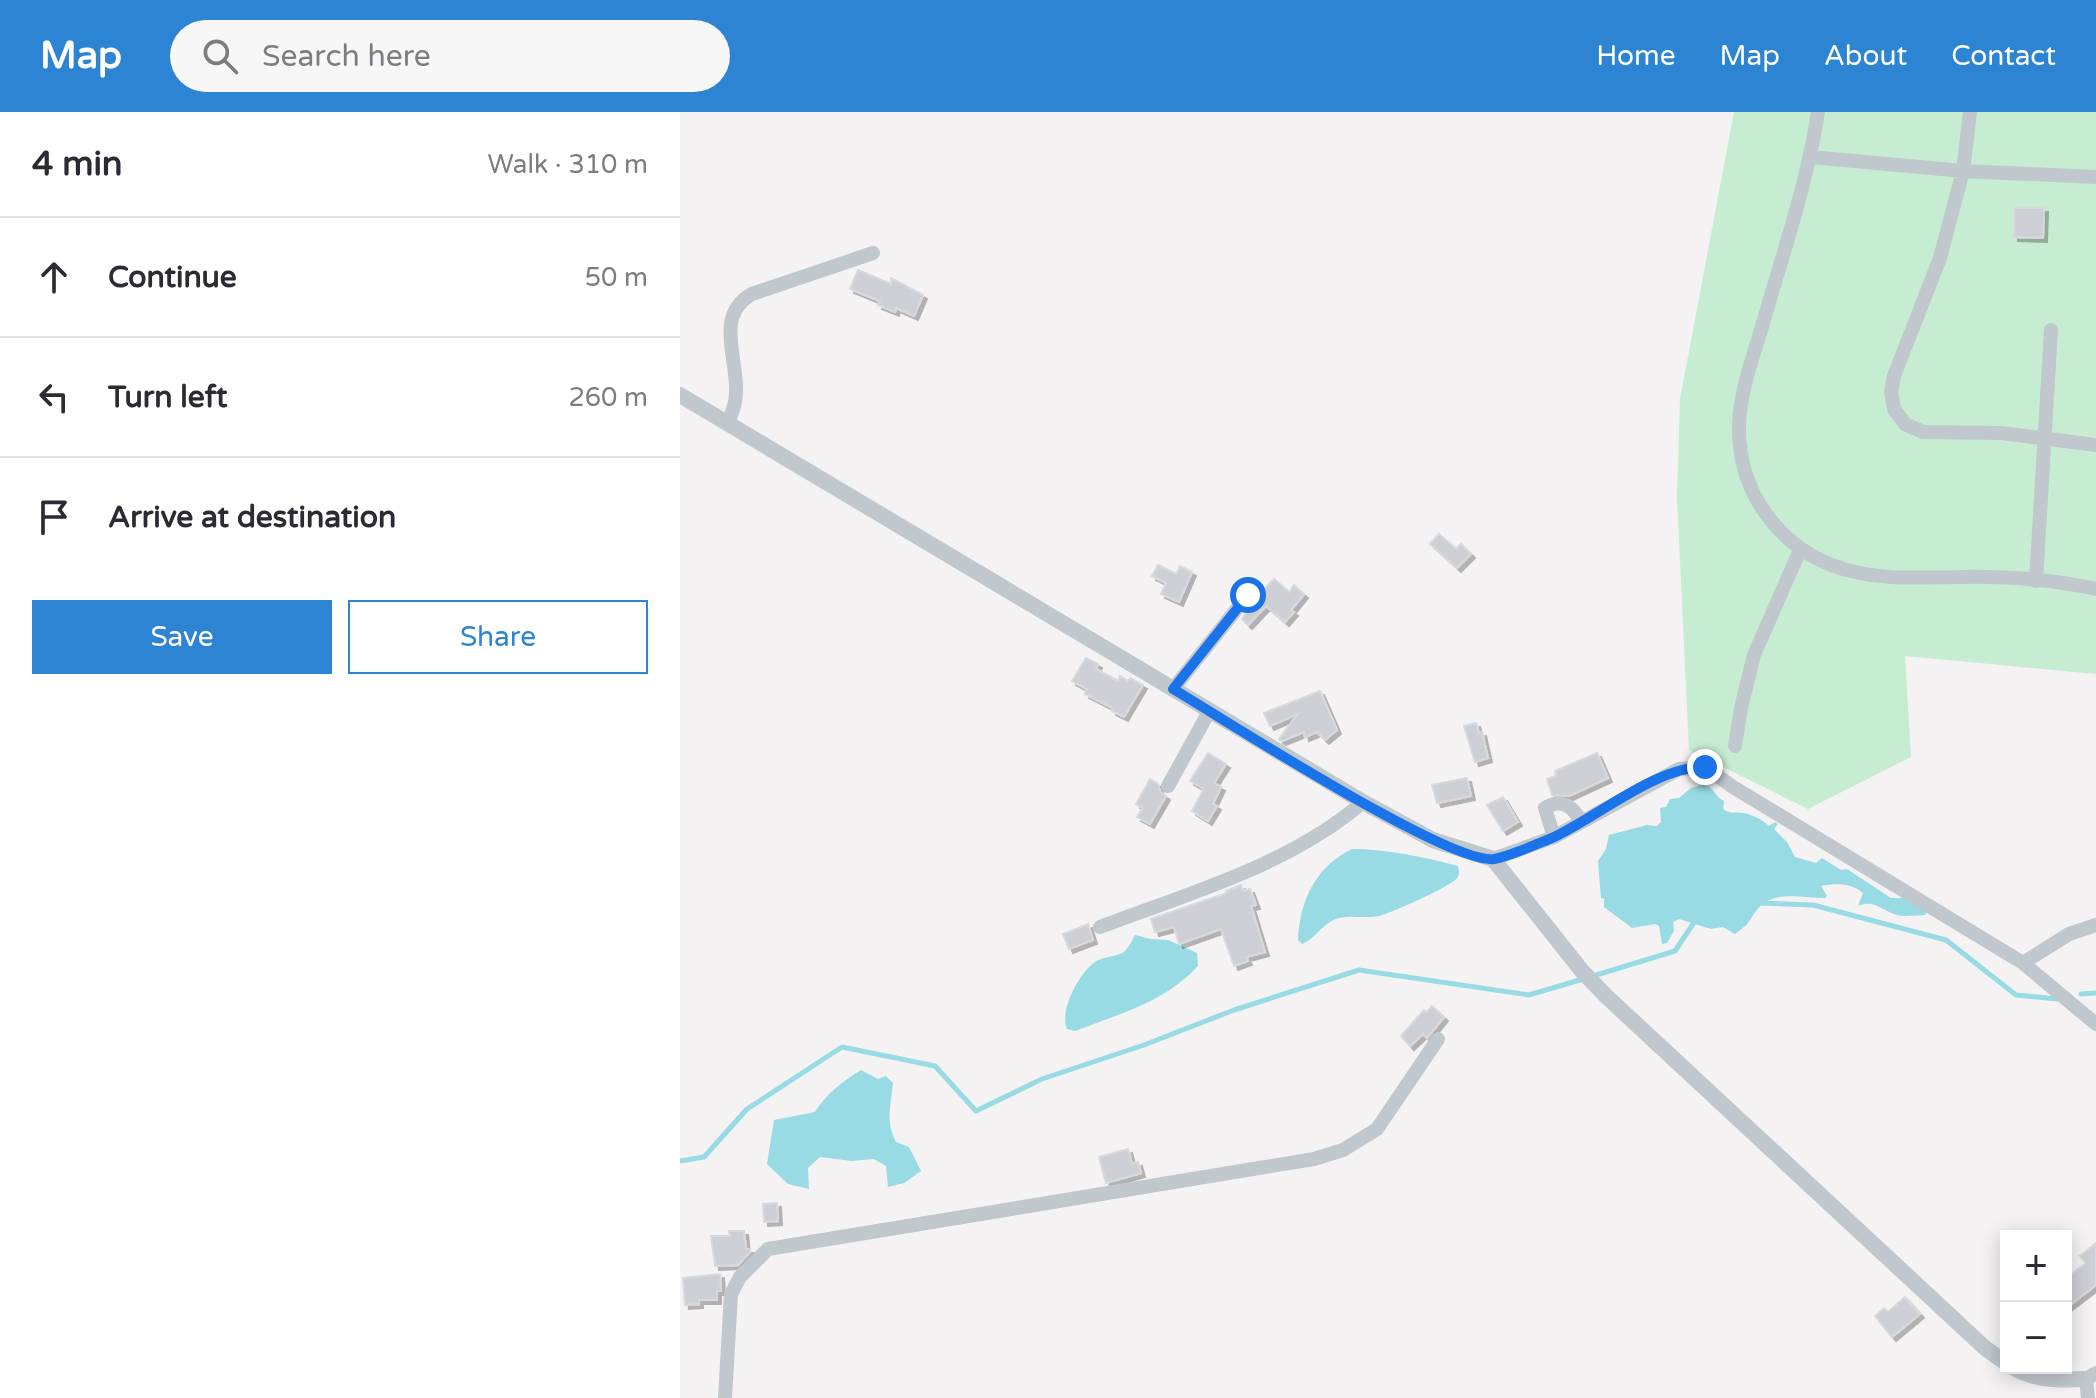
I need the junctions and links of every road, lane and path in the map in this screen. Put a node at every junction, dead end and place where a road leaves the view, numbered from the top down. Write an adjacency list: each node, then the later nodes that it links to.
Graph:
1 (1818, 112): 3 (street)
2 (1970, 112): 4 (street)
3 (1811, 157): 4 (street); 12 (street)
4 (1963, 171): 5 (street); 10 (street)
5 (2096, 177)
6 (873, 253): 9 (street)
7 (2051, 330): 10 (street)
8 (680, 395): 9 (street)
9 (728, 423): 16 (street)
10 (2044, 438): 11 (street); 13 (street)
11 (2096, 445)
12 (1800, 550): 13 (street); 18 (street)
13 (2036, 581): 14 (street)
14 (2096, 589)
15 (1248, 595): 16 (street)
16 (1173, 689): 17 (street)
17 (1210, 710): 19 (street); 20 (street)
18 (1735, 746)
19 (1168, 786)
20 (1363, 802): 23 (street); 25 (street)
21 (1581, 821): 22 (street); 22 (street); 26 (street)
22 (1554, 837): 23 (street)
23 (1496, 864): 29 (street)
24 (2096, 925): 26 (street)
25 (1100, 927)
26 (2023, 963): 27 (street)
27 (2093, 1022)
28 (1438, 1039): 32 (street)
29 (2000, 1359)
30 (2025, 1374): 31 (street)
31 (2091, 1376): 33 (street)
32 (725, 1398)
33 (2088, 1398)

